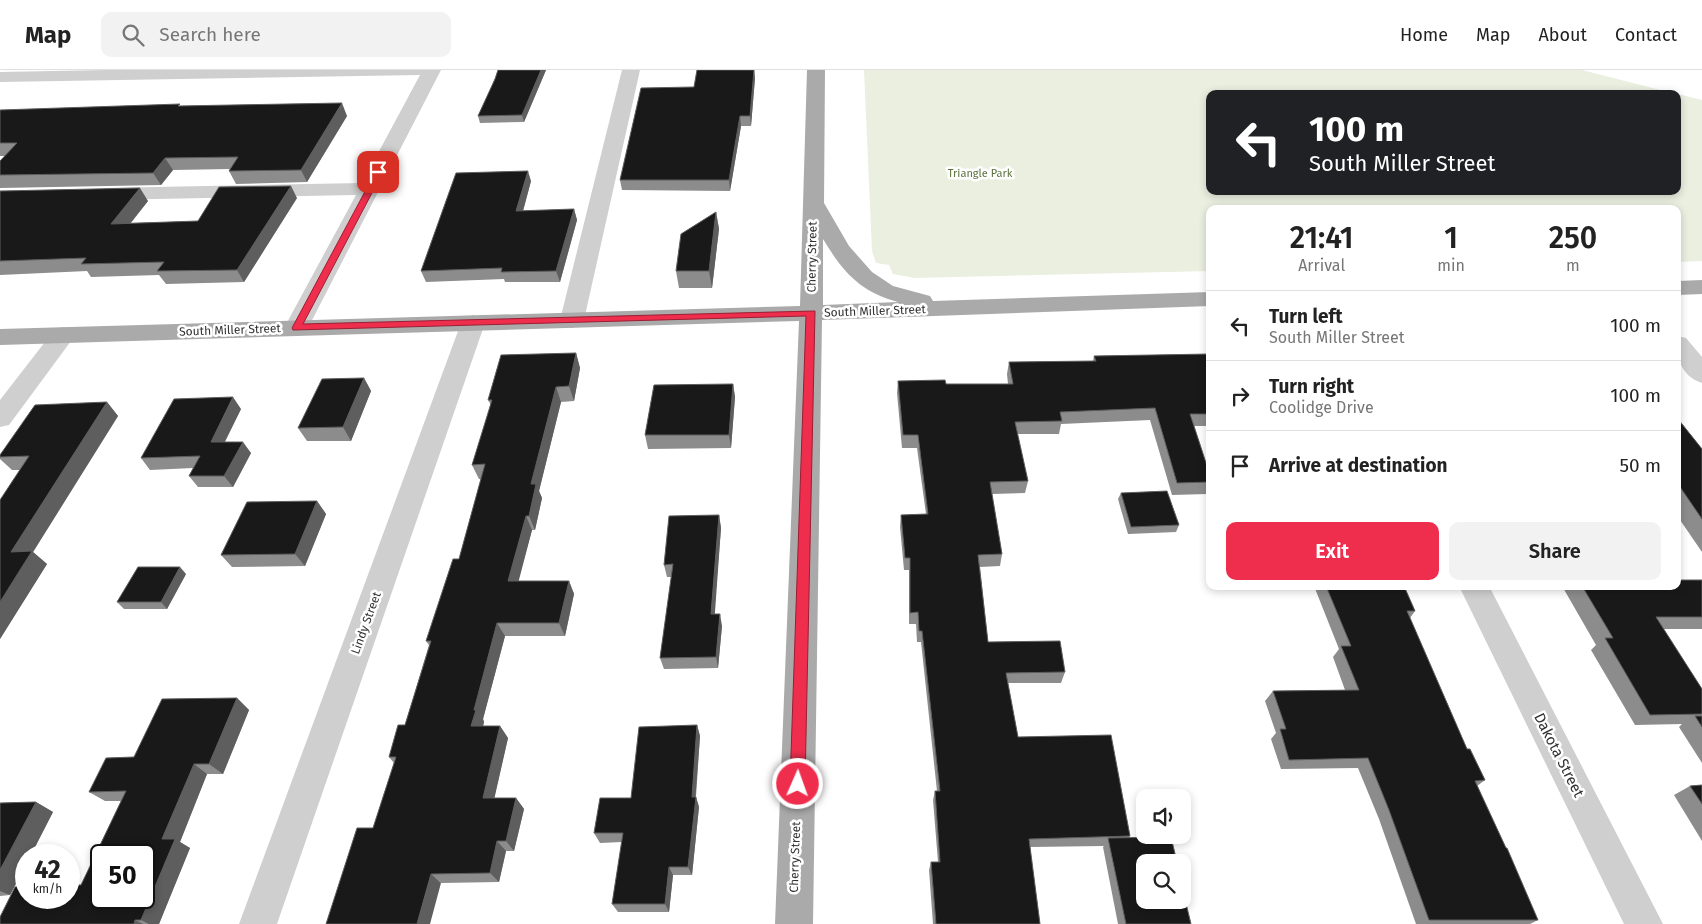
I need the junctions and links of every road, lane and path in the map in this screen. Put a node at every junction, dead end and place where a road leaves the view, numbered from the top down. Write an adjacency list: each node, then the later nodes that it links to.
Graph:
1 (432, 70): 4 (street); 5 (street)
2 (631, 70): 13 (street)
3 (816, 70): 7 (main road, Cherry Street)
4 (0, 78)
5 (370, 189): 6 (street); 15 (street)
6 (90, 194)
7 (813, 203): 11 (main road); 12 (main road, Cherry Street)
8 (1702, 287): 9 (main road)
9 (1681, 288)
10 (1206, 299): 11 (main road, South Miller Street)
11 (952, 308): 12 (main road, South Miller Street)
12 (811, 313): 13 (main road, South Miller Street); 23 (main road, Cherry Street)
13 (572, 320): 14 (main road, South Miller Street)
14 (473, 323): 15 (main road, South Miller Street); 22 (street, Lindy Street)
15 (296, 328): 16 (main road, South Miller Street)
16 (63, 335): 17 (main road, South Miller Street); 20 (street)
17 (0, 337)
18 (1681, 348): 19 (street)
19 (1702, 374)
20 (0, 418)
21 (1476, 590): 24 (street, Dakota Street)
22 (258, 924)
23 (794, 924)
24 (1644, 924)

